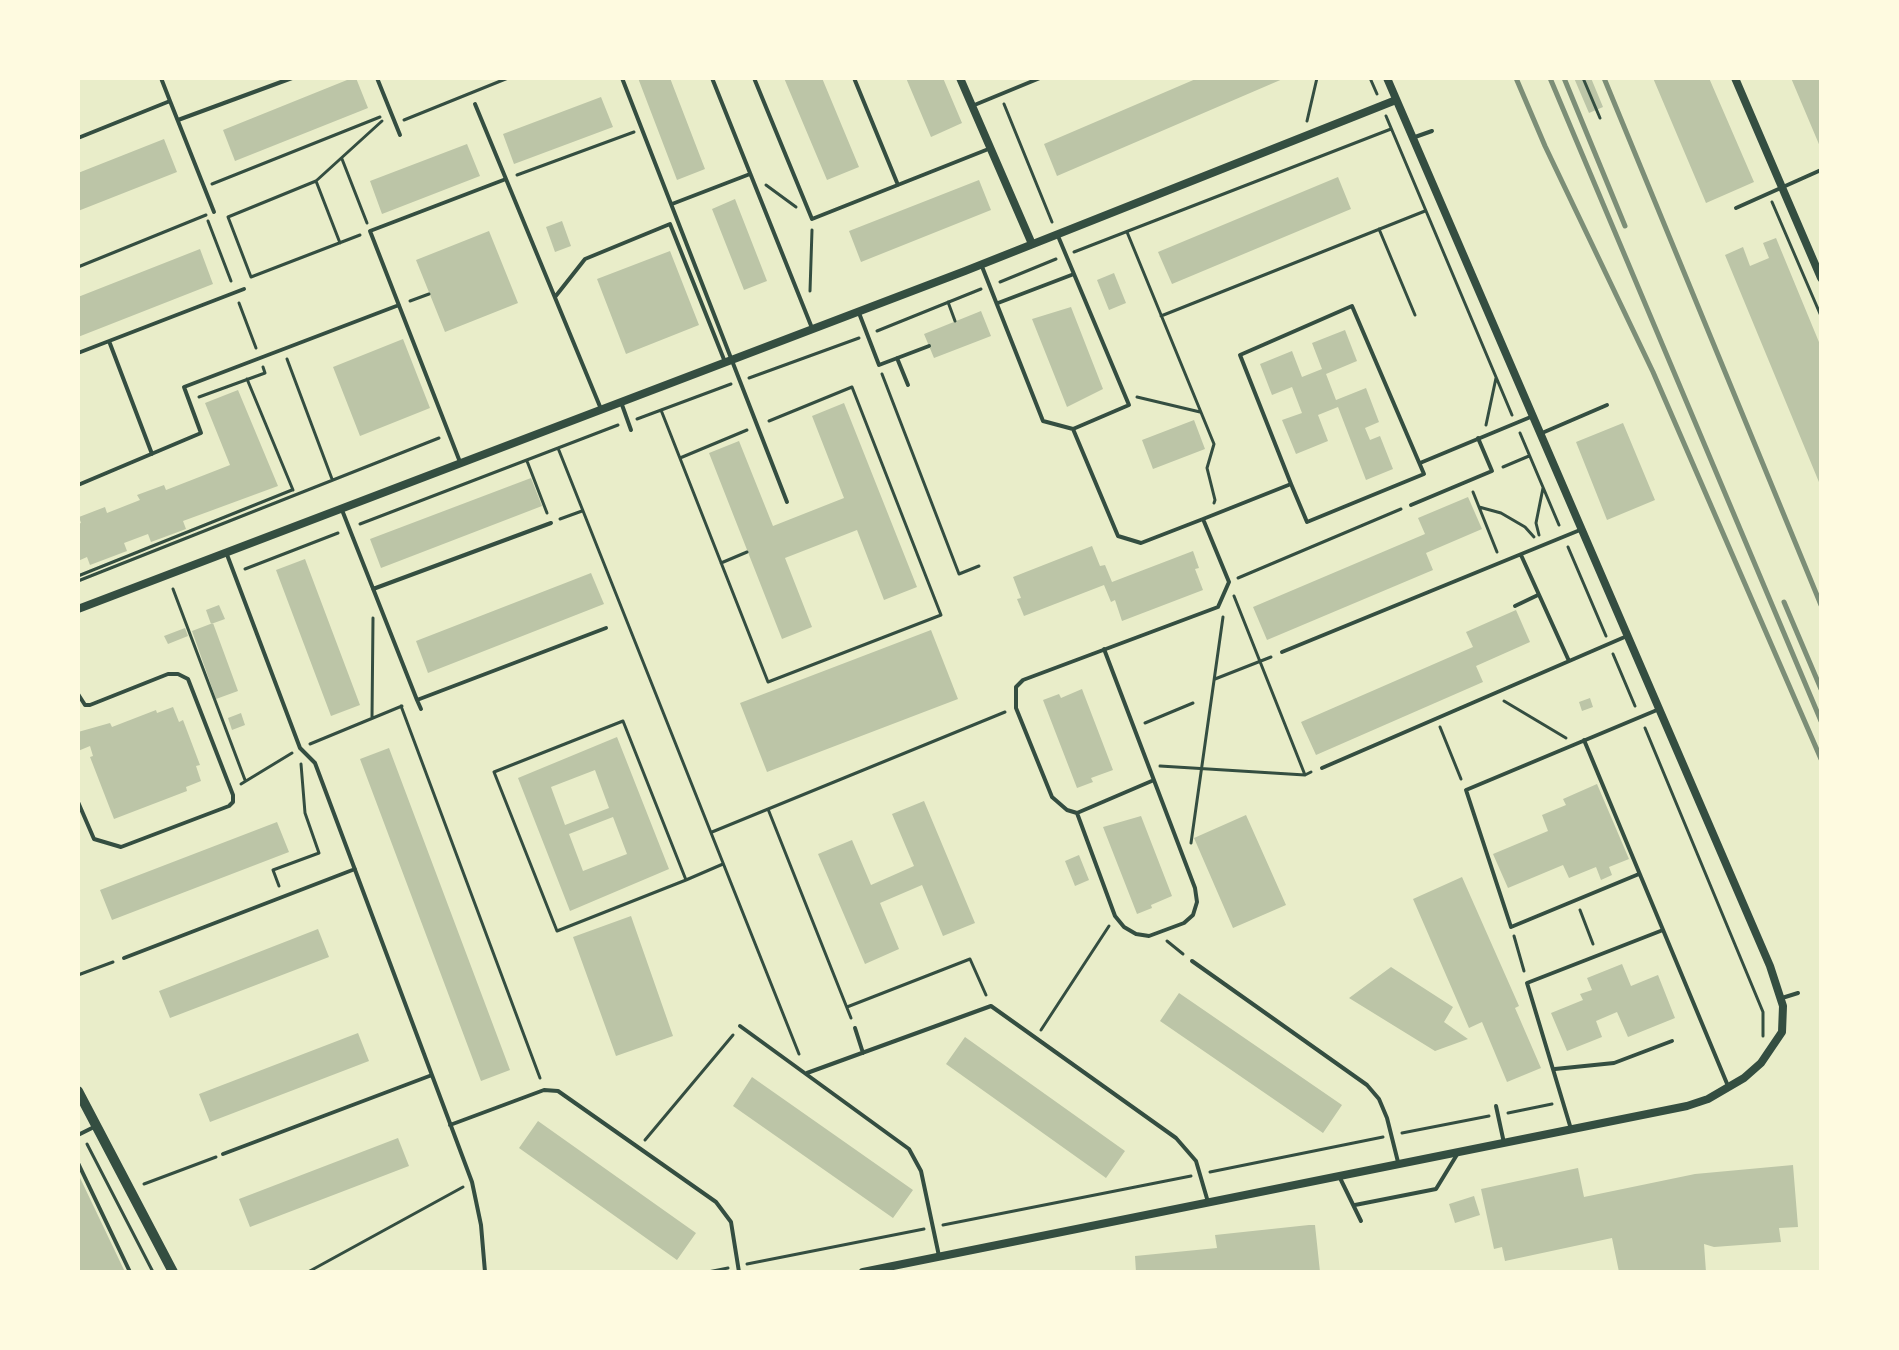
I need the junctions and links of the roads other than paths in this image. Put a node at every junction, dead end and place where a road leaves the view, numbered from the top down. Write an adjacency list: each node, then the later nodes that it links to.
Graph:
1 (161, 78): 13 (lane)
2 (292, 78): 16 (lane)
3 (377, 78): 18 (lane)
4 (622, 78): 27 (lane)
5 (712, 78): 23 (lane)
6 (754, 78): 25 (lane)
7 (854, 78): 25 (lane)
8 (960, 78): 15 (street)
9 (1040, 78): 15 (lane)
10 (1387, 78): 12 (street)
11 (1735, 78): 26 (street)
12 (1396, 100): 20 (street); 30 (street)
13 (170, 101): 16 (lane); 19 (lane)
14 (475, 104): 24 (lane)
15 (972, 106): 21 (street)
16 (178, 120): 29 (lane)
17 (1432, 131): 20 (lane)
18 (400, 135)
19 (78, 138)
20 (1413, 138): 50 (street)
21 (991, 148): 25 (lane); 31 (street)
22 (1821, 170): 26 (lane)
23 (750, 174): 27 (lane); 40 (lane)
24 (506, 179): 36 (lane); 38 (lane)
25 (898, 185)
26 (1782, 188): 28 (lane); 34 (street)
27 (672, 204): 45 (lane)
28 (1736, 208)
29 (214, 212)
30 (1055, 230): 31 (street); 33 (lane)
31 (1032, 244): 32 (street)
32 (981, 264): 37 (lane); 39 (street)
33 (1074, 274): 37 (lane); 51 (lane)
34 (1821, 278)
35 (244, 289): 41 (lane)
36 (555, 297): 45 (lane); 49 (lane)
37 (997, 304): 51 (lane)
38 (399, 305): 55 (lane); 56 (lane)
39 (858, 311): 40 (street); 44 (lane)
40 (813, 329): 45 (street)
41 (109, 341): 43 (lane); 55 (lane)
42 (929, 346): 44 (lane)
43 (78, 353)
44 (897, 358): 46 (lane)
45 (728, 360): 47 (street); 60 (lane)
46 (908, 385)
47 (621, 402): 49 (street); 52 (lane)
48 (1607, 405): 53 (lane)
49 (601, 409): 56 (street)
50 (1533, 416): 53 (street); 54 (lane)
51 (1073, 429): 63 (lane)
52 (631, 430)
53 (1540, 434): 65 (street)
54 (1478, 438): 57 (lane); 61 (lane)
55 (152, 454): 59 (lane)
56 (460, 462): 62 (street)
57 (1420, 463): 58 (lane); 58 (lane)
58 (1291, 484): 63 (lane)
59 (78, 485)
60 (787, 502)
61 (1411, 505)
62 (341, 508): 66 (street); 68 (lane)
63 (1203, 519): 74 (lane)
64 (551, 523): 68 (lane)
65 (1582, 530): 67 (lane); 73 (street)
66 (226, 552): 71 (street); 86 (lane)
67 (1521, 555): 69 (lane); 75 (lane)
68 (373, 589): 78 (lane)
69 (1539, 595): 70 (lane); 76 (lane)
70 (1515, 606)
71 (78, 609)
72 (606, 628): 78 (lane)
73 (1627, 636): 76 (lane); 80 (street)
74 (1104, 649): 83 (lane); 85 (lane)
75 (1282, 652)
76 (1569, 661): 82 (lane)
77 (78, 694): 84 (lane)
78 (417, 700): 79 (lane)
79 (421, 709)
80 (1659, 709): 81 (lane); 92 (street)
81 (1584, 740): 87 (lane); 87 (lane)
82 (1322, 768)
83 (1154, 780): 85 (lane); 85 (lane)
84 (78, 802)
85 (1077, 813)
86 (355, 869): 89 (lane); 99 (lane)
87 (1639, 874): 88 (lane)
88 (1663, 930): 97 (lane); 100 (lane)
89 (124, 958)
90 (1192, 961): 111 (lane)
91 (1798, 993): 92 (lane)
92 (1781, 999): 100 (street)
93 (740, 1026): 98 (lane)
94 (855, 1028): 96 (lane)
95 (1672, 1041): 97 (lane)
96 (863, 1053): 98 (lane); 113 (lane)
97 (1555, 1069): 105 (lane)
98 (807, 1073): 116 (lane)
99 (432, 1075): 104 (lane); 109 (lane)
100 (1729, 1088): 105 (street)
101 (78, 1091): 103 (street)
102 (1496, 1106): 107 (lane)
103 (97, 1125): 106 (lane); 119 (street)
104 (450, 1125): 117 (lane); 120 (lane)
105 (1571, 1130): 107 (street)
106 (80, 1134)
107 (1504, 1143): 108 (street)
108 (1459, 1152): 111 (street); 114 (lane)
109 (223, 1154)
110 (78, 1163): 118 (lane)
111 (1398, 1164): 112 (street)
112 (1339, 1176): 113 (street); 114 (lane)
113 (1208, 1202): 116 (street)
114 (1355, 1205): 115 (lane)
115 (1361, 1221)
116 (939, 1256): 121 (street)
117 (739, 1269)
118 (130, 1272)
119 (173, 1272)
120 (485, 1272)
121 (863, 1272)

